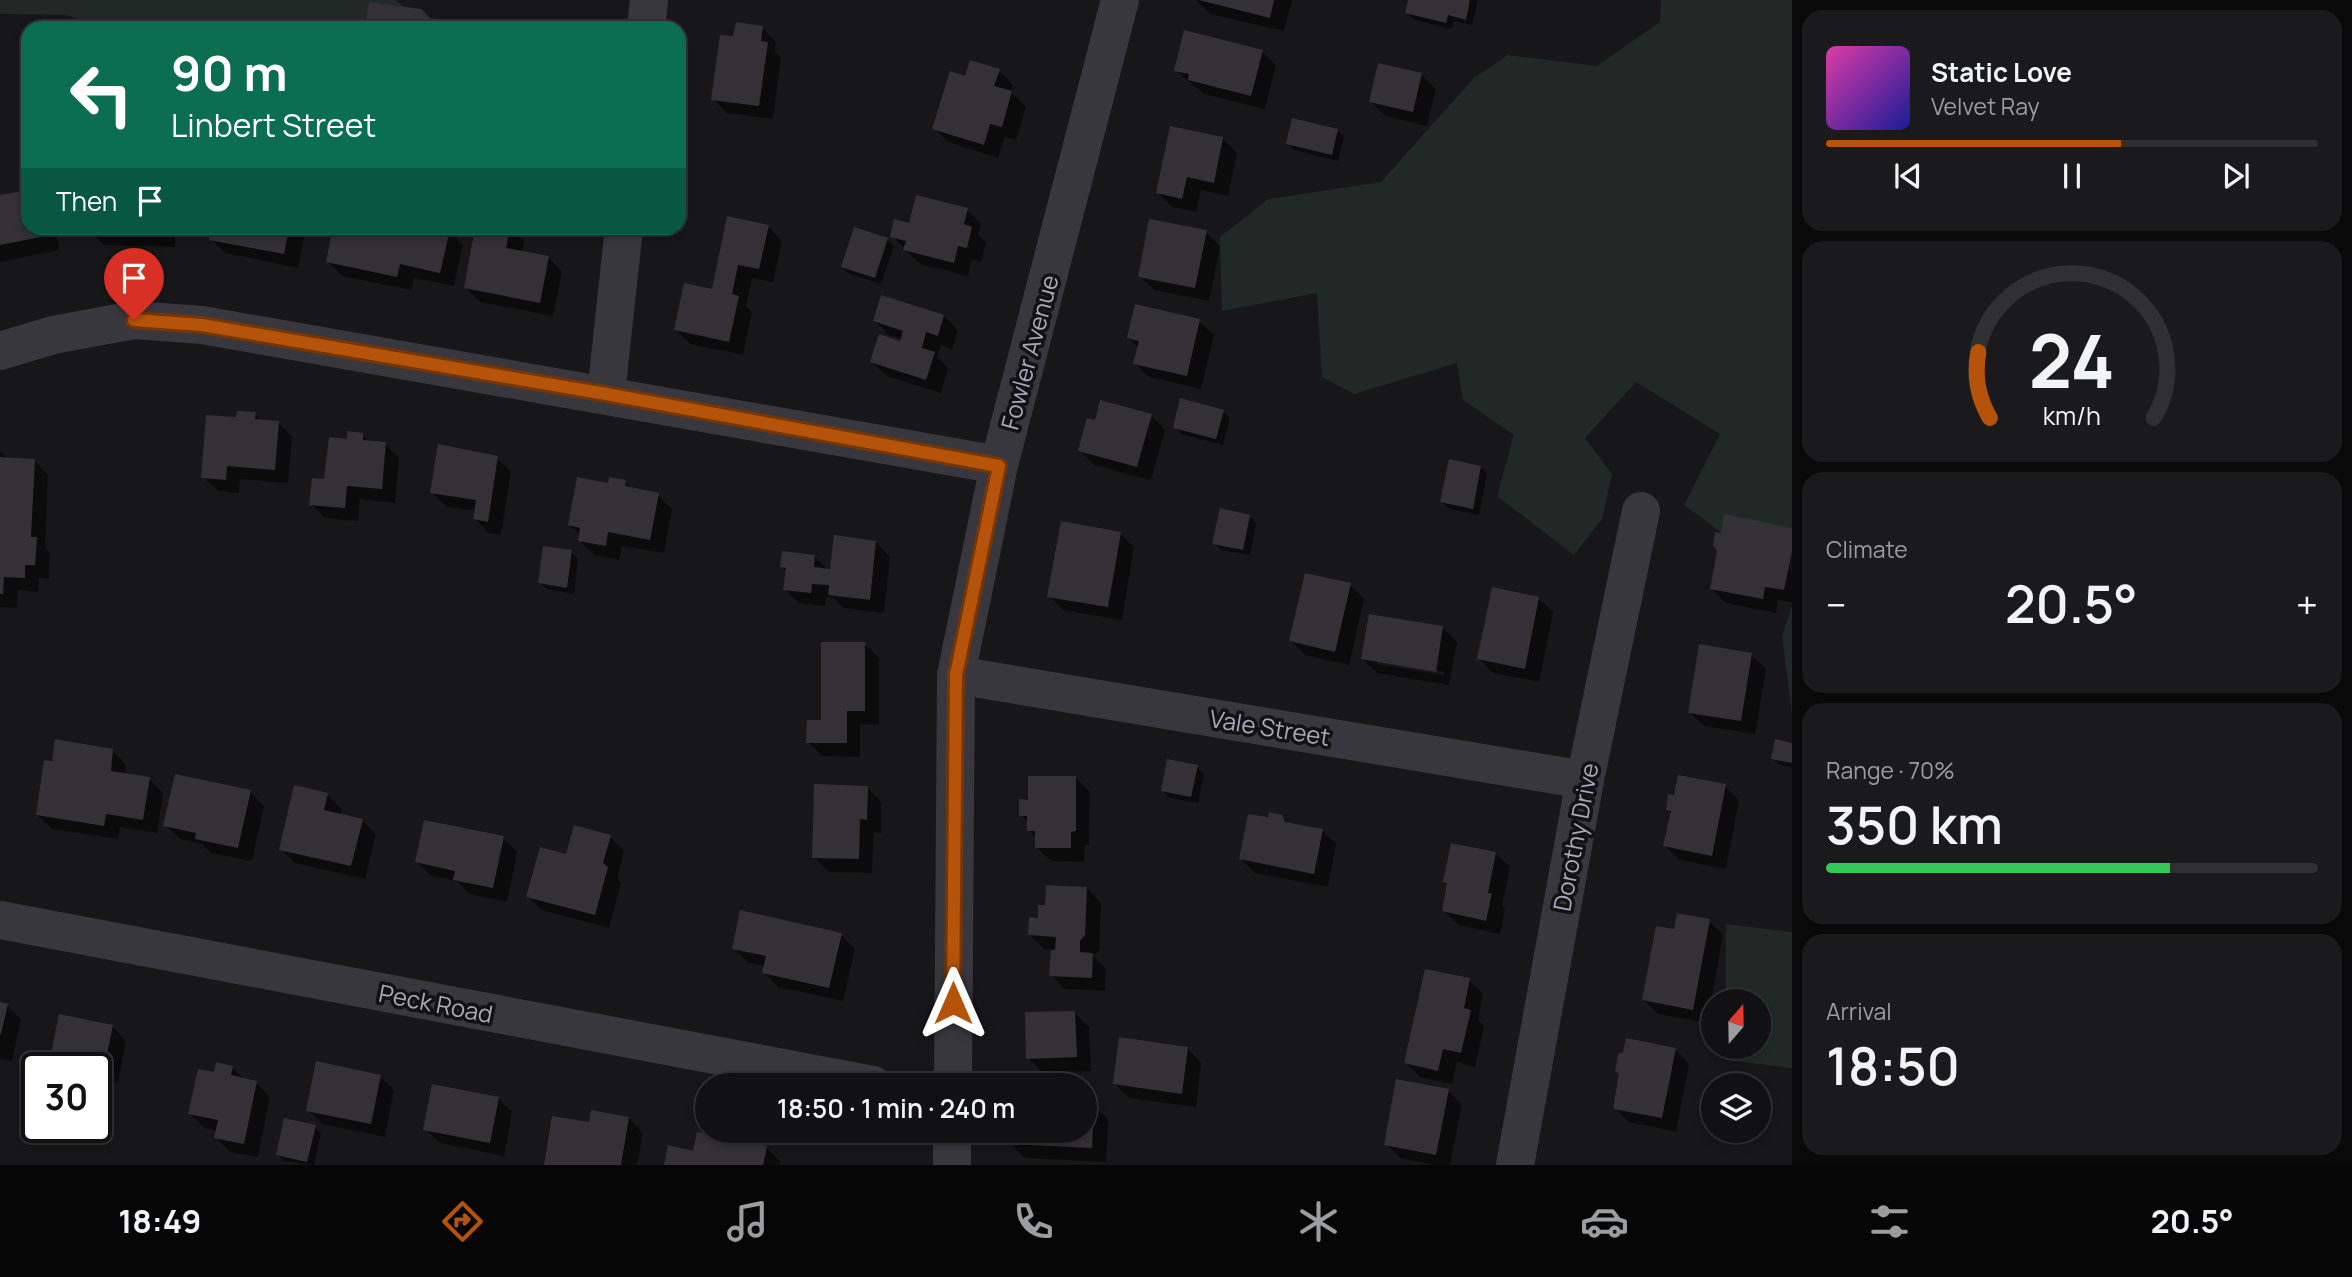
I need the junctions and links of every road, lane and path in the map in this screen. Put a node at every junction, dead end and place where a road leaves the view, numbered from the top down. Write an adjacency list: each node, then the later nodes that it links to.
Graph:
1 (649, 0): 3 (street)
2 (1120, 0): 7 (street, Fowler Avenue)
3 (647, 21)
4 (623, 235): 6 (street)
5 (0, 351): 6 (street)
6 (606, 394): 7 (street)
7 (999, 466): 9 (street, Fowler Avenue)
8 (1641, 511): 10 (street, Dorothy Drive)
9 (956, 675): 10 (street, Vale Street); 13 (street, Fowler Avenue)
10 (1585, 779): 16 (street, Dorothy Drive)
11 (0, 920): 12 (street, Peck Road)
12 (810, 1073)
13 (953, 1073)
14 (952, 1143): 15 (street)
15 (952, 1165)
16 (1515, 1165)

